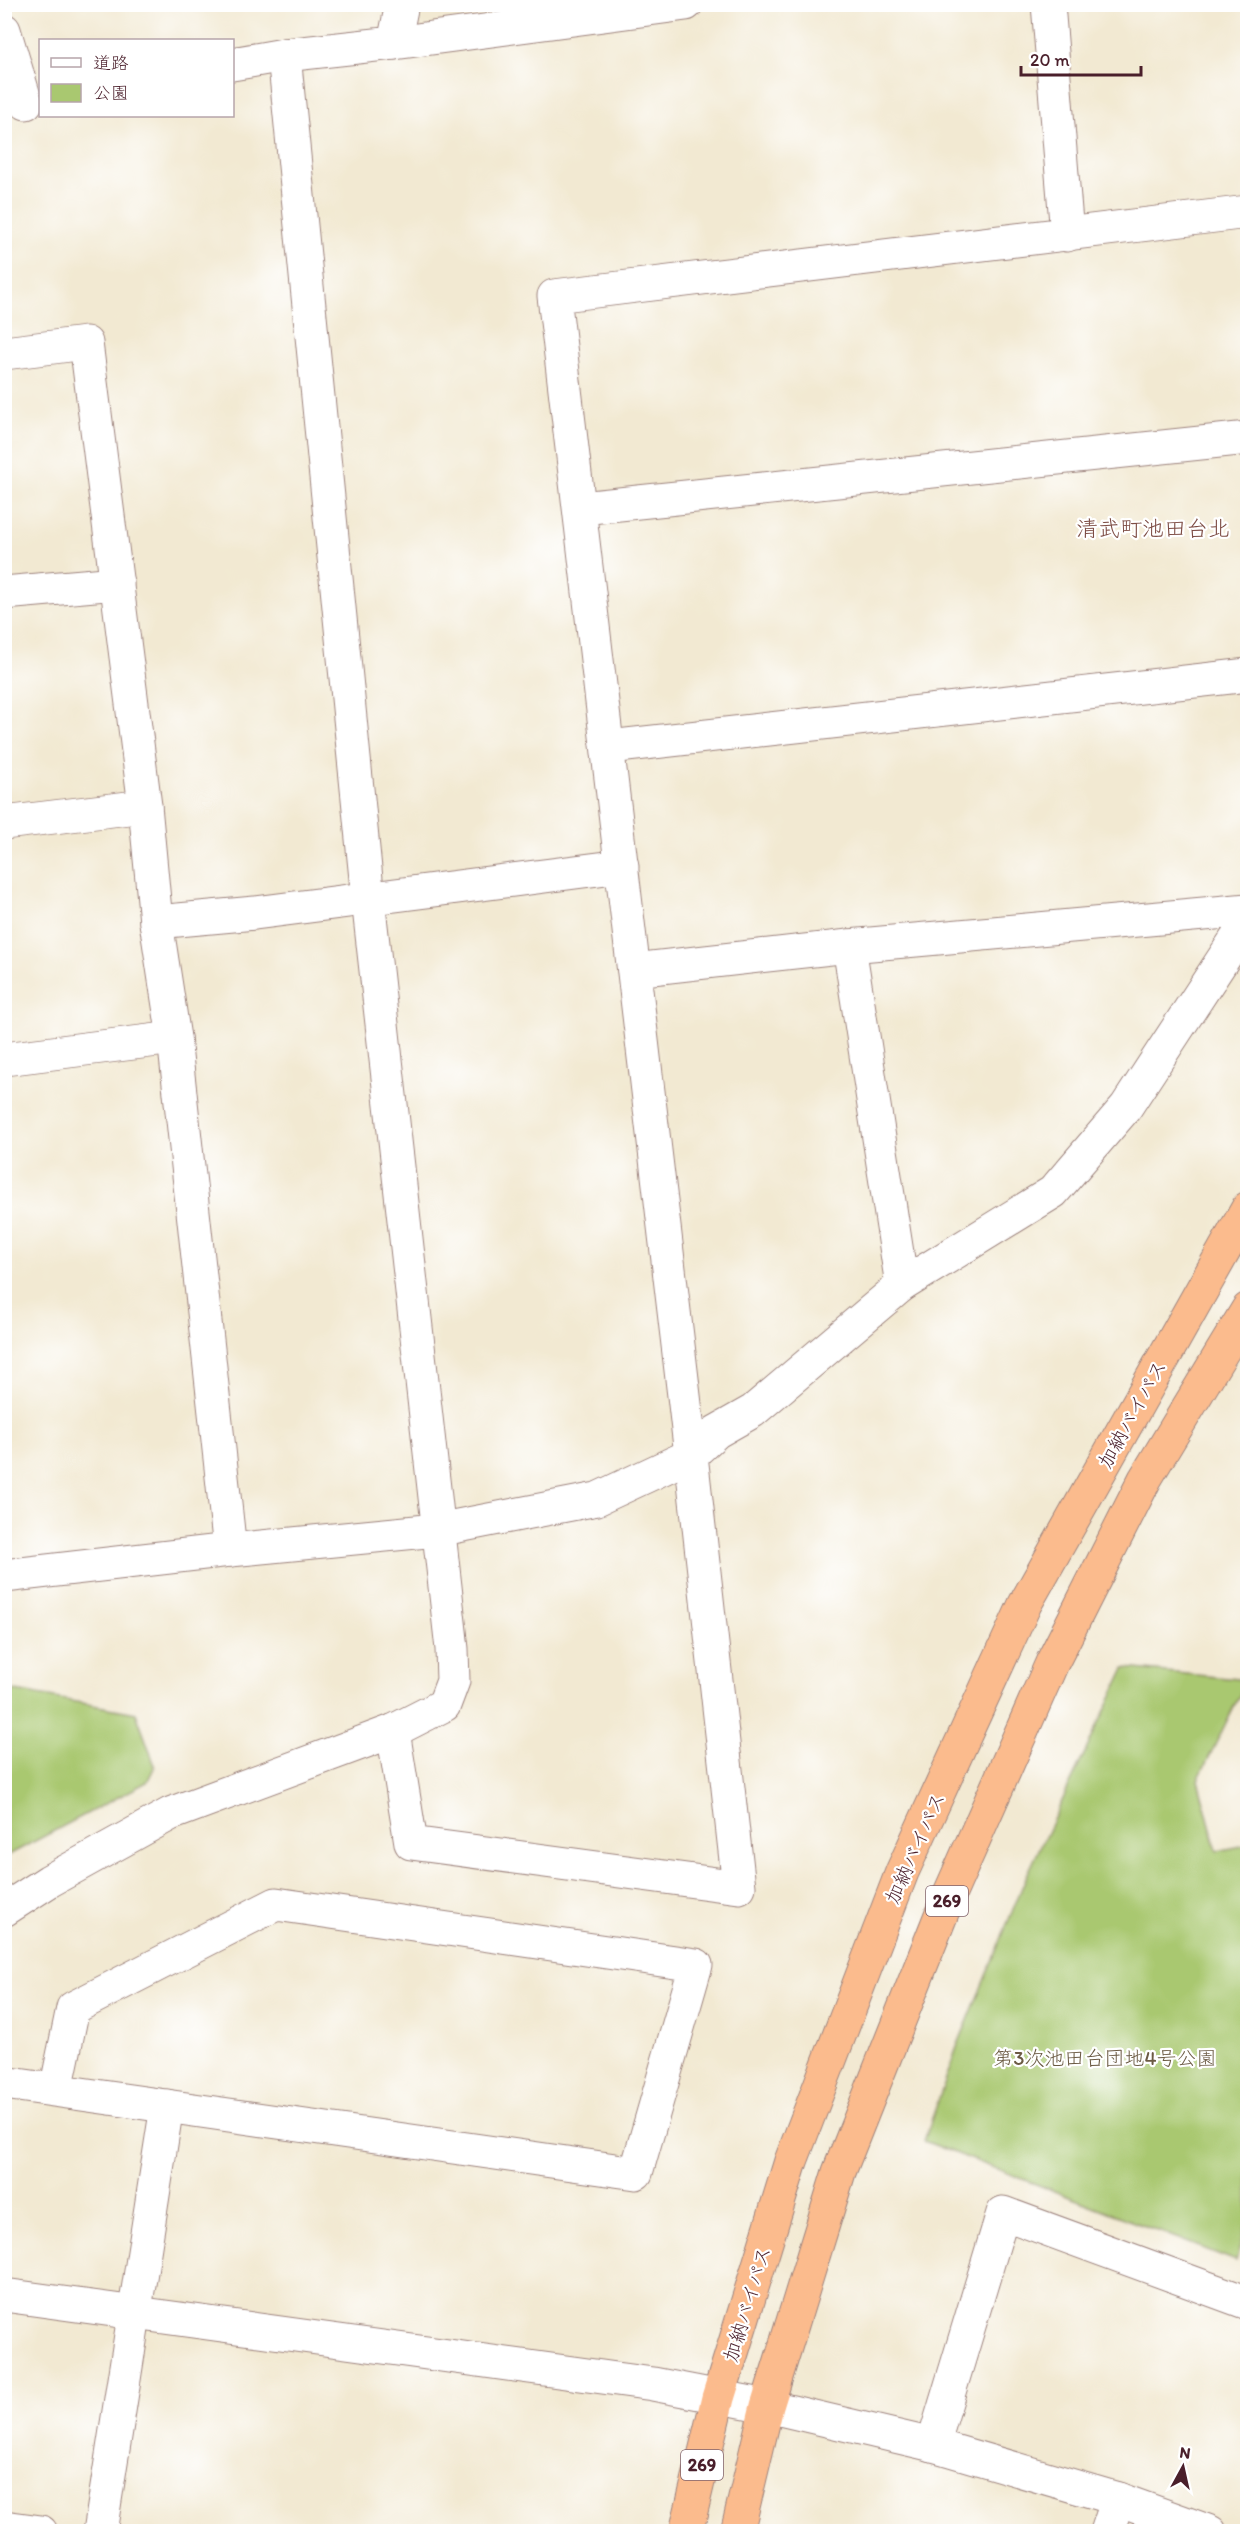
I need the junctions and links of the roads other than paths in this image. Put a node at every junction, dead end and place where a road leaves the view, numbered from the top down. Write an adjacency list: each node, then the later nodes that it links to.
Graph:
1 (402, 4): 5 (street)
2 (686, 4): 5 (street)
3 (1048, 4): 10 (street)
4 (4, 30): 8 (street)
5 (394, 43): 6 (street)
6 (284, 55): 7 (street); 21 (street)
7 (234, 64)
8 (24, 103)
9 (1248, 212): 10 (street)
10 (1067, 235): 13 (street)
11 (4, 353): 14 (street)
12 (1248, 438): 13 (street)
13 (581, 508): 17 (street)
14 (117, 583): 15 (street); 18 (street)
15 (4, 593)
16 (1248, 675): 17 (street)
17 (609, 747): 20 (street)
18 (145, 806): 19 (street); 24 (street)
19 (4, 823)
20 (622, 866): 21 (street); 26 (street)
21 (368, 899): 24 (street); 33 (street)
22 (1248, 910): 25 (street)
23 (1248, 921): 30 (street)
24 (156, 922): 27 (street)
25 (849, 946): 26 (street); 30 (street)
26 (634, 970): 32 (street)
27 (174, 1038): 28 (street); 34 (street)
28 (4, 1059)
29 (1248, 1208): 44 (highway, 加納バイパス / 269)
30 (902, 1285): 32 (street)
31 (1248, 1309): 45 (highway, 269)
32 (691, 1455): 33 (street); 36 (street)
33 (437, 1530): 34 (street); 36 (street)
34 (230, 1550): 35 (street)
35 (4, 1576)
36 (393, 1731): 37 (street)
37 (4, 1910)
38 (4, 2083): 39 (street)
39 (56, 2090): 40 (street); 40 (street)
40 (167, 2106): 43 (street)
41 (4, 2295): 43 (street)
42 (1248, 2303): 46 (street)
43 (134, 2313): 44 (street); 50 (street)
44 (718, 2398): 45 (street); 51 (highway, 加納バイパス / 269)
45 (767, 2406): 46 (street); 52 (highway, 269)
46 (933, 2445): 47 (street)
47 (1118, 2499): 53 (street); 54 (street)
48 (4, 2527): 49 (street)
49 (41, 2532)
50 (100, 2532)
51 (686, 2532)
52 (737, 2532)
53 (1107, 2532)
54 (1210, 2532)

